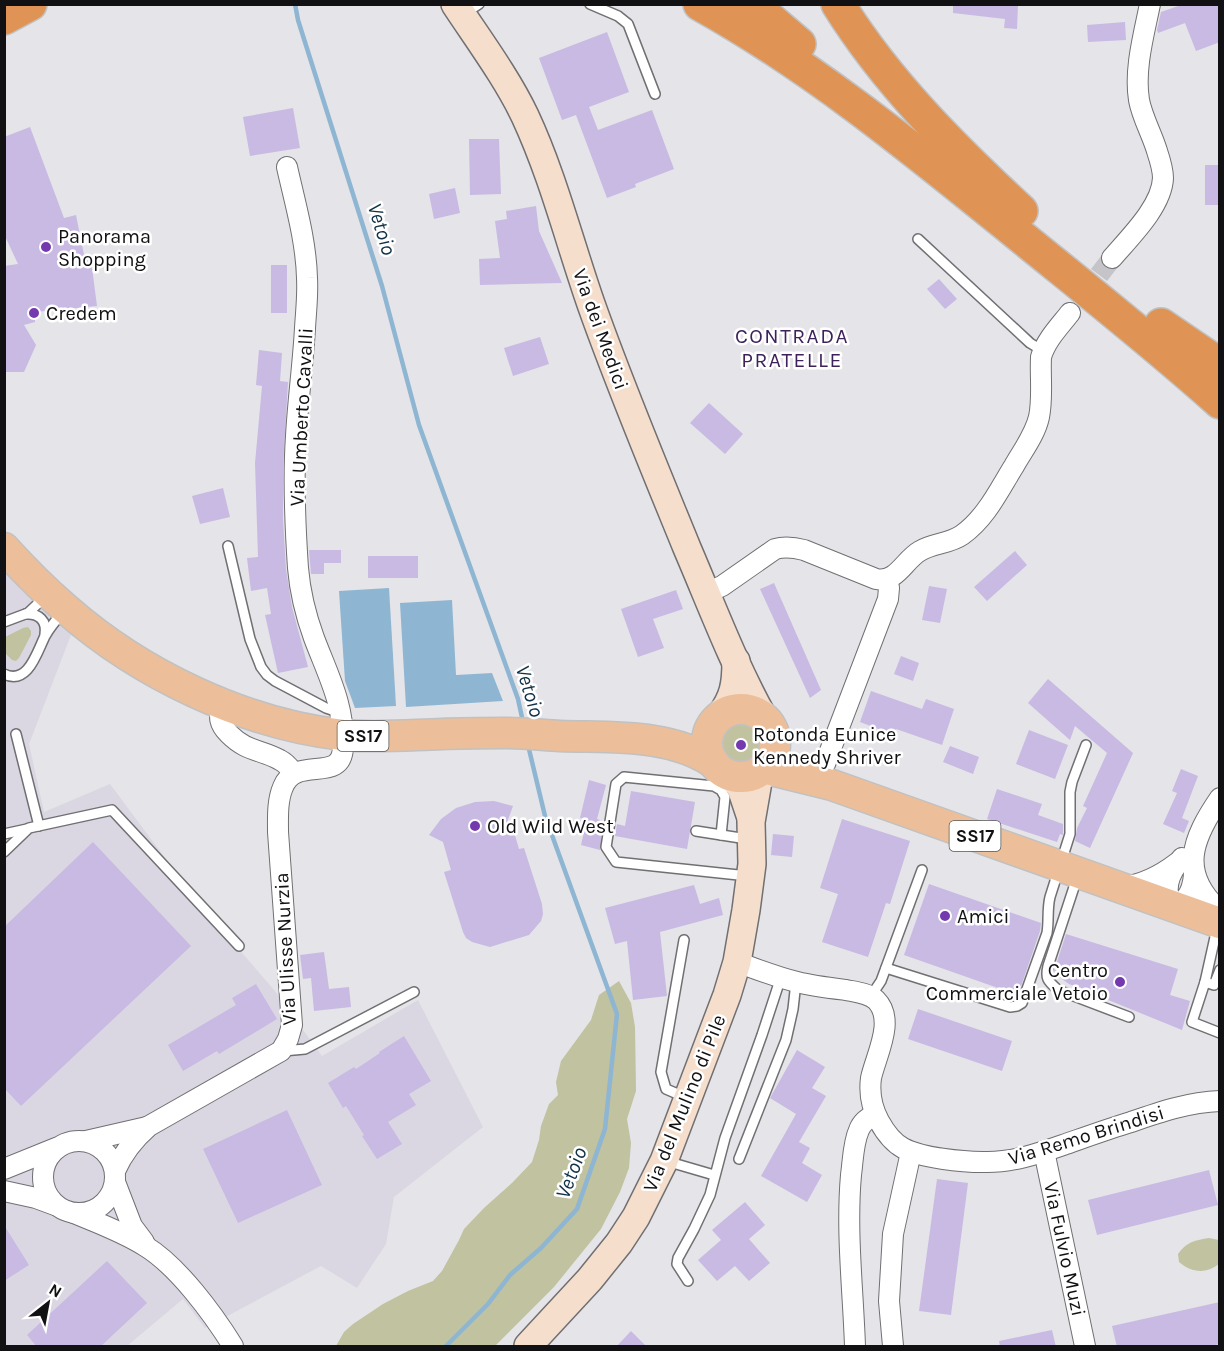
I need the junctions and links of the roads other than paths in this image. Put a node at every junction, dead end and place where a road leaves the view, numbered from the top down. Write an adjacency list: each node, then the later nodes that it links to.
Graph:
1 (30, 4): 8 (highway)
2 (590, 4): 9 (lane)
3 (700, 4): 13 (highway)
4 (752, 4): 13 (highway)
5 (838, 4): 13 (highway)
6 (1150, 4): 12 (street)
7 (465, 8): 24 (street, Via dei Medici)
8 (4, 18)
9 (656, 93)
10 (287, 167): 33 (street, Via Umberto Cavalli)
11 (918, 238): 16 (lane)
12 (1112, 258)
13 (1074, 270): 15 (highway); 19 (highway)
14 (1070, 313): 16 (street)
15 (1160, 324): 17 (highway); 18 (highway)
16 (1043, 351): 23 (street)
17 (1220, 356)
18 (1220, 365)
19 (1220, 402)
20 (4, 531): 25 (main road)
21 (228, 546): 33 (lane)
22 (4, 548): 25 (main road)
23 (887, 579): 24 (street); 41 (street)
24 (706, 593): 29 (street, Via dei Medici)
25 (61, 597): 26 (lane); 28 (lane); 31 (main road)
26 (24, 615): 27 (lane); 28 (lane)
27 (4, 622)
28 (45, 637): 30 (lane)
29 (736, 660): 32 (street, Via dei Medici); 34 (street, Via dei Medici)
30 (4, 674)
31 (215, 700): 33 (main road, SS17); 40 (street)
32 (717, 719): 34 (main road, SS17); 36 (main road, SS17); 38 (main road)
33 (342, 723): 36 (main road, SS17); 40 (street)
34 (769, 726): 39 (main road); 41 (main road, SS17)
35 (16, 734): 43 (lane)
36 (643, 739): 38 (main road, SS17)
37 (1086, 745): 50 (lane)
38 (722, 769): 39 (main road, SS17); 45 (street, Via del Mulino di Pile)
39 (762, 769): 41 (main road, SS17); 45 (street, Via del Mulino di Pile)
40 (293, 773): 67 (street, Via Ulisse Nurzia)
41 (829, 775): 50 (main road, SS17)
42 (1220, 798): 49 (street)
43 (34, 827): 46 (lane); 48 (lane); 57 (lane)
44 (696, 831): 47 (lane)
45 (752, 831): 47 (lane); 52 (street, Via del Mulino di Pile)
46 (4, 834)
47 (721, 835): 52 (lane)
48 (4, 852)
49 (1188, 865): 53 (street); 54 (street); 55 (street)
50 (1069, 869): 53 (main road, SS17); 59 (lane); 65 (lane)
51 (922, 870): 59 (lane)
52 (750, 876): 58 (street, Via del Mulino di Pile)
53 (1118, 887): 54 (main road, SS17)
54 (1175, 908): 55 (main road, SS17)
55 (1219, 919): 62 (lane)
56 (684, 940): 68 (lane)
57 (238, 946)
58 (736, 962): 61 (street); 68 (street, Via del Mulino di Pile)
59 (886, 968): 64 (lane)
60 (1220, 970): 62 (lane)
61 (789, 980): 64 (street); 76 (lane); 79 (lane)
62 (1205, 982): 66 (lane)
63 (414, 992): 67 (lane)
64 (871, 996): 70 (street, Via Remo Brindisi)
65 (1130, 1017)
66 (1220, 1033)
67 (281, 1051): 71 (street, Via Ulisse Nurzia)
68 (688, 1099): 77 (street, Via del Mulino di Pile)
69 (1220, 1101): 74 (street, Via Remo Brindisi)
70 (875, 1114): 75 (street, Via Remo Brindisi); 88 (street)
71 (149, 1126): 72 (street, Via Ulisse Nurzia); 80 (street, Via Ulisse Nurzia)
72 (86, 1142): 73 (street); 80 (street)
73 (58, 1147): 78 (street); 82 (street)
74 (1044, 1151): 75 (street, Via Remo Brindisi); 90 (street, Via Fulvio Muzi)
75 (911, 1152): 89 (street)
76 (739, 1159)
77 (664, 1161): 79 (lane); 87 (street, Via del Mulino di Pile)
78 (4, 1169)
79 (714, 1175): 85 (lane)
80 (115, 1177): 83 (street); 84 (street)
81 (4, 1191): 82 (street)
82 (55, 1205): 83 (street)
83 (74, 1213): 84 (street)
84 (147, 1247): 86 (street)
85 (688, 1281)
86 (233, 1347)
87 (528, 1347)
88 (855, 1347)
89 (893, 1347)
90 (1085, 1347)

